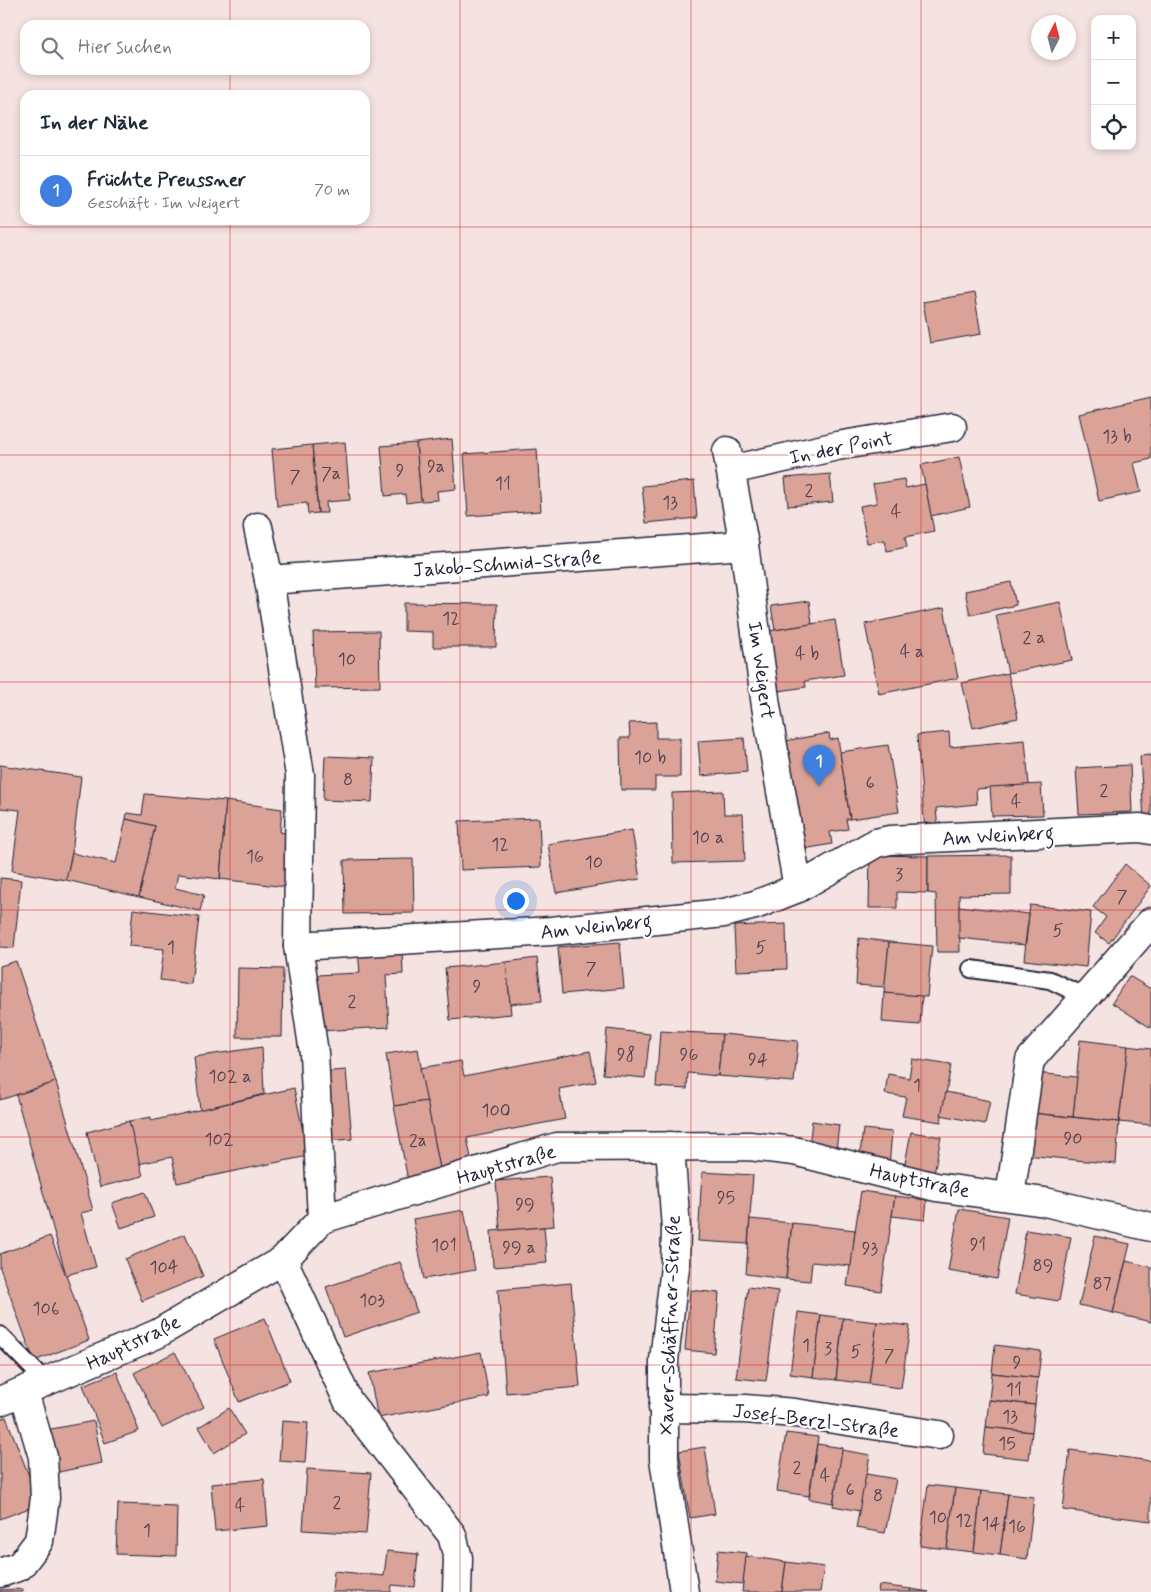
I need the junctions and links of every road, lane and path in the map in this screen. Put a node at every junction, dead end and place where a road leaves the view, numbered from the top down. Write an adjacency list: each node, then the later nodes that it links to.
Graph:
1 (952, 427): 2 (street, In der Point)
2 (729, 461): 4 (street, Im Weigert)
3 (258, 527): 5 (street)
4 (744, 545): 5 (street, Jakob-Schmid-Straße); 7 (street, Im Weigert)
5 (269, 580): 9 (street)
6 (1151, 830): 7 (street, Am Weinberg)
7 (798, 888): 9 (street, Am Weinberg)
8 (1151, 922): 11 (street)
9 (298, 946): 14 (street)
10 (971, 969): 11 (lane)
11 (1085, 997): 13 (street)
12 (670, 1146): 13 (street, Hauptstraße); 14 (street, Hauptstraße); 19 (street, Xaver-Schäffner-Straße)
13 (1010, 1196): 15 (street, Hauptstraße)
14 (322, 1219): 16 (street, Hauptstraße)
15 (1151, 1227)
16 (283, 1260): 18 (street, Hauptstraße); 22 (street)
17 (0, 1334): 18 (lane)
18 (23, 1392): 21 (street)
19 (663, 1408): 20 (street, Josef-Berzl-Straße); 23 (street, Xaver-Schäffner-Straße)
20 (939, 1435)
21 (0, 1573)
22 (457, 1592)
23 (684, 1592)

